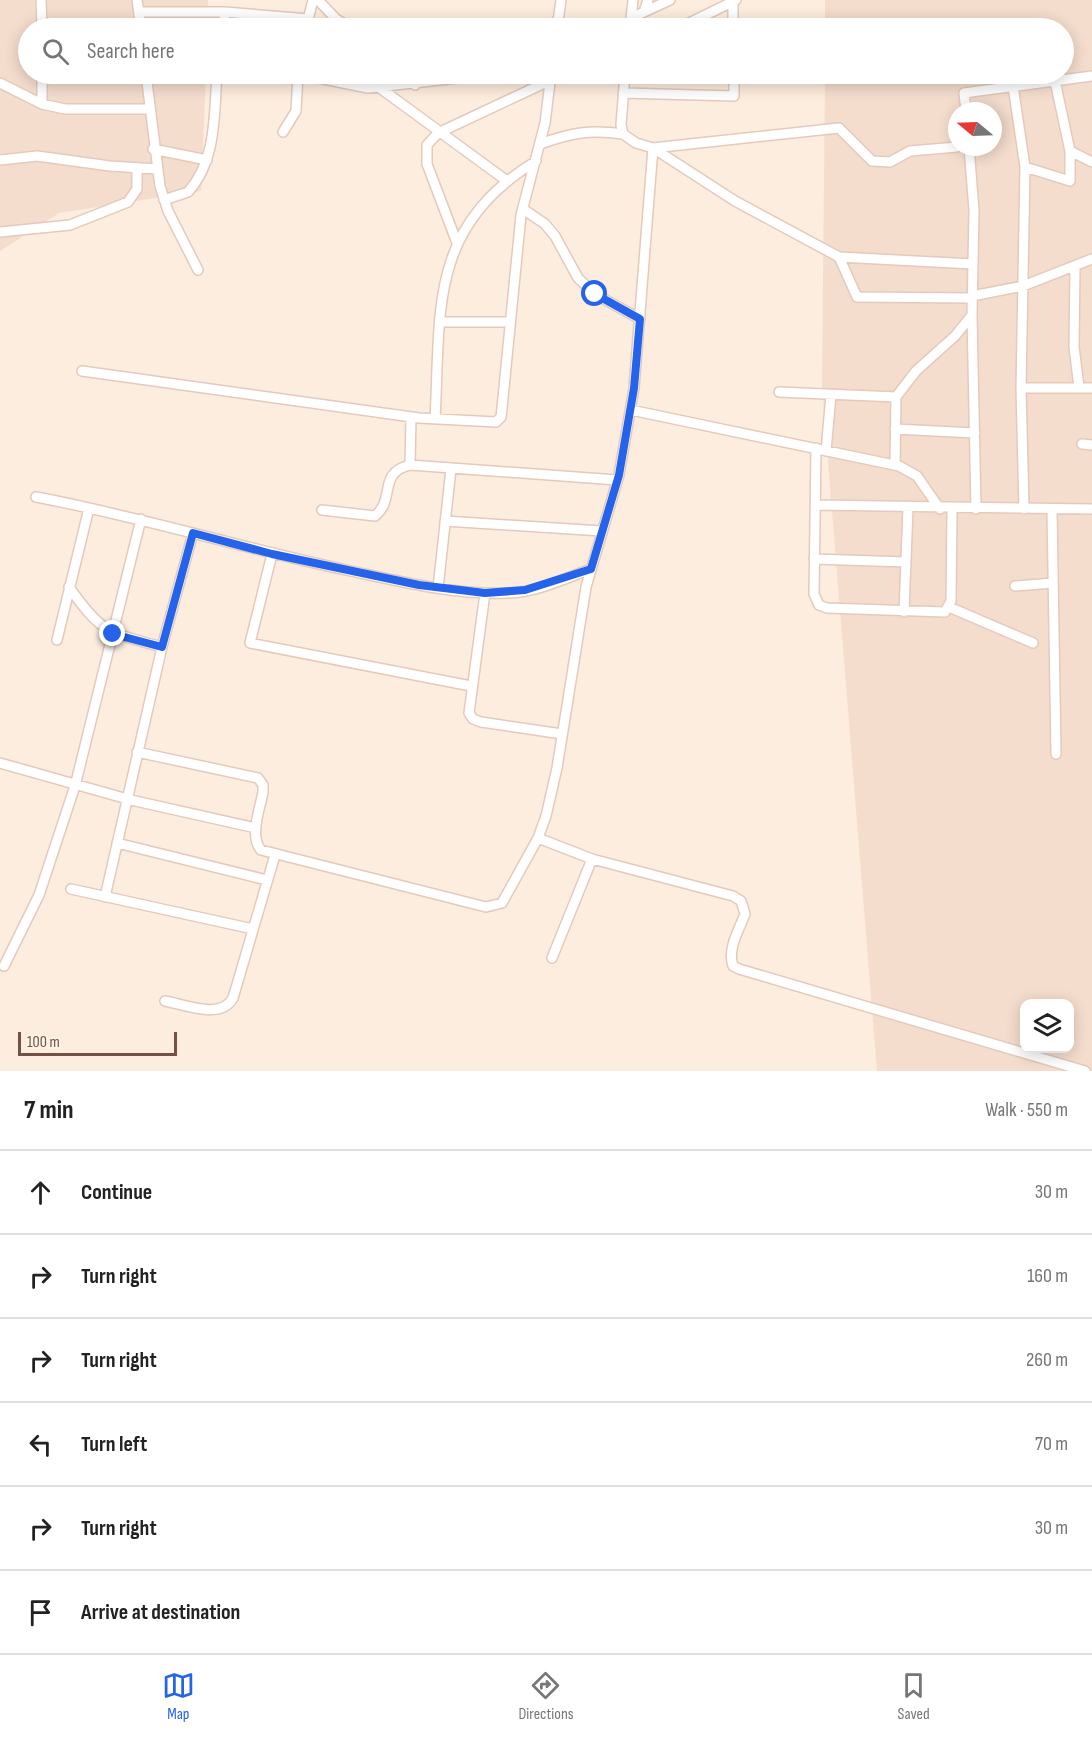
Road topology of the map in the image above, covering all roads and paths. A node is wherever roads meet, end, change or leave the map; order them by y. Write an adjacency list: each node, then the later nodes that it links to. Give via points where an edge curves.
1 (41, 0): 13 (street)
2 (137, 0): 10 (street)
3 (313, 0): 17 (street)
4 (318, 0): 18 (street)
5 (561, 0): 19 (street)
6 (633, 0): 20 (street)
7 (648, 0): 12 (street)
8 (670, 0): 12 (street)
9 (735, 1): 21 (street); 22 (street)
10 (139, 12): 11 (street); 14 (street)
11 (225, 12): 15 (street); 16 (street)
12 (644, 12): 20 (street)
13 (42, 18)
14 (140, 18)
15 (225, 18)
16 (266, 18)
17 (308, 18)
18 (335, 18)
19 (558, 18)
20 (631, 18)
21 (700, 18)
22 (734, 18)
23 (1092, 76): 24 (street)
24 (1074, 78)
25 (0, 83): 43 (street)
26 (42, 84): 43 (street)
27 (147, 84): 44 (street)
28 (216, 84): 55 (street)
29 (297, 84): 45 (street, via 296,111)
30 (345, 84): 40 (street)
31 (422, 84): 38 (street)
32 (537, 84): 46 (street)
33 (550, 84): 48 (street)
34 (623, 84): 41 (street)
35 (734, 84): 41 (street, via 734,96)
36 (1030, 84): 39 (street)
37 (1056, 84): 52 (street)
38 (415, 85): 40 (street)
39 (1013, 86): 42 (street, via 964,93); 58 (street)
40 (380, 88): 46 (street)
41 (622, 93): 47 (street)
42 (965, 102)
43 (42, 104): 44 (street, via 75,109)
44 (149, 109): 51 (street)
45 (283, 132)
46 (438, 133): 61 (street); 65 (street, via 425,151)
47 (623, 134): 48 (street, via 582,131); 49 (street)
48 (540, 144): 56 (street)
49 (653, 148): 50 (street, via 839,128 873,161 891,162 910,151); 66 (street, via 735,201); 74 (street)
50 (948, 148)
51 (153, 149): 55 (street); 60 (street)
52 (1070, 151): 57 (street); 58 (street, via 1070,181)
53 (970, 156): 68 (street)
54 (0, 160): 59 (street, via 37,156)
55 (207, 160): 62 (street, via 188,192)
56 (536, 161): 61 (street); 63 (street)
57 (1092, 162)
58 (1025, 167): 71 (street)
59 (137, 168): 60 (street); 64 (street, via 137,189 128,202 70,225)
60 (157, 169): 62 (street)
61 (507, 181): 65 (street, via 482,203)
62 (164, 200): 70 (street)
63 (523, 209): 74 (street, via 545,224 578,278 595,294); 76 (street)
64 (0, 232)
65 (457, 243): 75 (street, via 445,275)
66 (838, 257): 68 (street); 72 (street, via 856,297)
67 (1092, 259): 69 (street)
68 (973, 264): 72 (street)
69 (1075, 268): 71 (street); 78 (street, via 1074,347)
70 (198, 270)
71 (1023, 286): 72 (street); 79 (street)
72 (972, 297): 73 (street)
73 (972, 315): 83 (street, via 916,371); 88 (street)
74 (640, 319): 84 (street)
75 (440, 322): 76 (street); 86 (street)
76 (510, 322): 86 (street, via 501,417 489,423)
77 (82, 371): 85 (street)
78 (1079, 387): 79 (street); 80 (street)
79 (1021, 388): 102 (street)
80 (1092, 388)
81 (779, 392): 82 (street)
82 (831, 395): 83 (street); 89 (street)
83 (896, 397): 87 (street)
84 (631, 410): 89 (street); 93 (street)
85 (411, 417): 86 (street); 90 (street)
86 (435, 419)
87 (895, 429): 88 (street); 91 (street)
88 (975, 433): 101 (street)
89 (821, 449): 91 (street); 95 (street)
90 (410, 465): 92 (street); 103 (street, via 393,473 383,506 375,516)
91 (895, 465): 98 (street, via 911,470)
92 (451, 469): 93 (street); 106 (street)
93 (618, 480): 107 (street)
94 (36, 497): 96 (street)
95 (815, 506): 97 (street); 110 (street)
96 (89, 508): 105 (street); 115 (street)
97 (908, 508): 98 (street); 111 (street)
98 (940, 508): 100 (street)
99 (1092, 508): 104 (street)
100 (952, 509): 101 (street); 118 (street)
101 (976, 509): 102 (street)
102 (1024, 509): 104 (street)
103 (322, 510)
104 (1052, 510): 113 (street)
105 (141, 519): 108 (street); 120 (street)
106 (445, 521): 107 (street); 116 (street)
107 (602, 531): 112 (street)
108 (193, 533): 109 (street); 123 (street)
109 (272, 554): 116 (street); 124 (street, via 250,643)
110 (814, 559): 111 (street); 119 (street, via 814,594 819,606)
111 (906, 562): 119 (street)
112 (591, 569): 117 (street, via 537,588); 125 (street)
113 (1053, 583): 114 (street); 127 (street)
114 (1015, 586)
115 (69, 587): 120 (street, via 93,621); 121 (street)
116 (438, 588): 117 (street)
117 (485, 593): 124 (street)
118 (949, 607): 119 (street, via 945,612); 122 (street)
119 (904, 612)
120 (113, 634): 123 (street); 129 (street)
121 (57, 640)
122 (1033, 643)
123 (162, 647): 126 (street)
124 (471, 686): 125 (street, via 468,706 473,719)
125 (562, 734): 132 (street)
126 (137, 752): 130 (street); 131 (street, via 258,778 262,792)
127 (1056, 754)
128 (0, 763): 129 (street)
129 (75, 786): 130 (street); 141 (street, via 39,895)
130 (127, 799): 131 (street); 133 (street)
131 (256, 828): 134 (street, via 256,845)
132 (538, 838): 134 (street, via 502,903 486,907); 135 (street)
133 (117, 843): 136 (street); 138 (street)
134 (275, 855): 136 (street)
135 (592, 859): 140 (street); 143 (street, via 741,901 745,914 731,960 739,969)
136 (267, 880): 139 (street)
137 (70, 890): 138 (street)
138 (105, 897): 139 (street)
139 (254, 929): 142 (street, via 229,1007 210,1010)
140 (552, 958)
141 (4, 966)
142 (165, 1001)
143 (1085, 1071)

